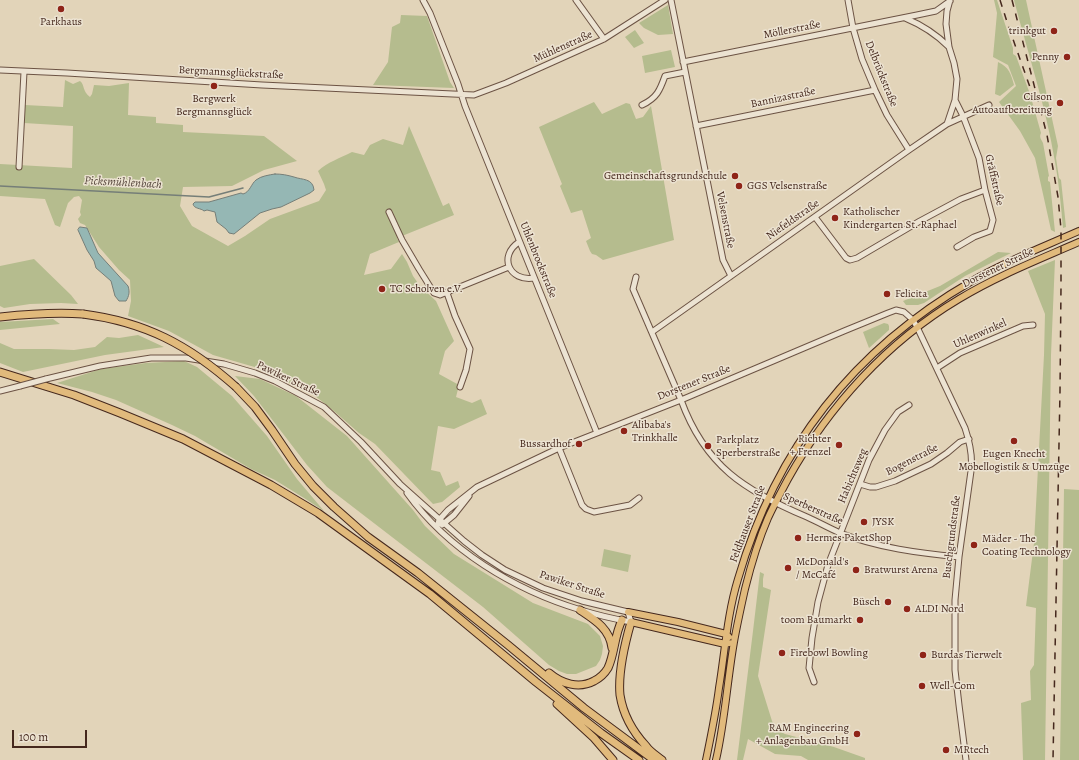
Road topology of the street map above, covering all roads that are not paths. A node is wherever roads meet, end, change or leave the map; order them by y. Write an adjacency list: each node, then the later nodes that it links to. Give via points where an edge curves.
1 (423, 0): 16 (street, Uhlenbrockstraße)
2 (576, 0): 9 (street)
3 (665, 0): 9 (street, Mühlenstraße)
4 (671, 0): 11 (street, Velsenstraße)
5 (848, 0): 8 (street, Delbrückstraße)
6 (950, 0): 7 (street, Möllerstraße, via 936,11); 10 (street, via 946,24)
7 (905, 18): 8 (street, Möllerstraße); 10 (street, via 929,30)
8 (854, 28): 11 (street, Möllerstraße); 15 (street, Delbrückstraße, via 862,59)
9 (604, 39): 16 (street, Mühlenstraße, via 506,83 474,95)
10 (949, 47): 17 (street, via 957,79)
11 (683, 62): 14 (street, Velsenstraße)
12 (0, 70): 13 (street, Bergmannsglückstraße)
13 (24, 72): 16 (street, Bergmannsglückstraße); 24 (street)
14 (685, 72): 18 (street, via 665,76 658,94); 22 (street, Velsenstraße)
15 (875, 90): 22 (street, Bannizastraße); 23 (street, Delbrückstraße)
16 (461, 95): 29 (street, Uhlenbrockstraße)
17 (954, 100): 20 (street, Gräffstraße); 21 (street)
18 (642, 105)
19 (989, 105): 20 (street, Niefeldstraße)
20 (963, 116): 21 (street, Niefeldstraße); 25 (street, Gräffstraße, via 979,158)
21 (947, 124): 23 (street, Niefeldstraße)
22 (696, 126): 33 (street, Velsenstraße, via 723,260)
23 (909, 150): 27 (street, Niefeldstraße)
24 (19, 167)
25 (985, 190): 27 (street, via 961,199 850,260); 31 (street, Gräffstraße, via 994,220 990,231)
26 (389, 212): 36 (street, via 418,269 434,293)
27 (815, 217): 33 (street, Niefeldstraße)
28 (1079, 231): 38 (main road, Dorstener Straße, via 1007,262)
29 (519, 242): 32 (street, via 508,255); 34 (street, Uhlenbrockstraße)
30 (1079, 242): 40 (main road, Dorstener Straße, via 1000,276 958,299)
31 (957, 247)
32 (509, 267): 34 (street, via 520,277); 36 (street)
33 (731, 276): 41 (street, Niefeldstraße)
34 (534, 278): 50 (street, Uhlenbrockstraße)
35 (636, 278): 41 (street, via 633,289)
36 (447, 293): 45 (street, via 470,349)
37 (0, 317): 70 (highway, bridge, via 47,313 83,314 140,327 187,349 236,387 254,407 304,475 334,507 368,537)
38 (913, 320): 40 (street, Dorstener Straße); 48 (street, Dorstener Straße, via 904,312 896,310); 57 (main road, Feldhauser Straße, via 879,347 833,396 804,434)
39 (1033, 324): 42 (street, Uhlenwinkel, via 960,353)
40 (917, 327): 42 (street, Buschgrundstraße); 58 (main road, Feldhauser Straße, via 841,401 812,439)
41 (652, 332): 48 (street)
42 (937, 368): 51 (street, Buschgrundstraße)
43 (0, 372): 73 (highway, via 74,395 183,439 271,484 318,513 430,594)
44 (20, 386): 46 (street, Pawiker Straße); 47 (street, Pawiker Straße); 53 (street, Pawiker Straße, bridge, via 100,366 151,358 186,358 224,364 275,381 324,407)
45 (460, 387)
46 (0, 388)
47 (0, 391)
48 (681, 400): 50 (street, Dorstener Straße); 57 (street, Sperberstraße, via 694,430 716,461 735,478)
49 (909, 405): 55 (street, Habichtsweg, via 898,412 885,430)
50 (597, 433): 52 (street, Dorstener Straße)
51 (969, 439): 55 (street, Bogenstraße, via 960,442 931,464 895,481 876,487); 63 (street, Buschgrundstraße, via 972,461)
52 (559, 448): 54 (street, Dorstener Straße); 56 (street, via 582,505 586,509 594,512 630,505)
53 (400, 484): 59 (street, Pawiker Straße); 61 (street, Pawiker Straße)
54 (482, 484): 59 (street, Dorstener Straße); 60 (street, Dorstener Straße)
55 (860, 484): 62 (street, Habichtsweg)
56 (639, 498)
57 (767, 499): 58 (street, Sperberstraße); 68 (main road, Feldhauser Straße, via 738,580)
58 (776, 503): 62 (street, Sperberstraße); 69 (main road, Feldhauser Straße, via 768,517 751,568)
59 (439, 520): 60 (street, Pawiker Straße); 61 (street, Dorstener Straße)
60 (444, 524): 61 (street, Dorstener Straße); 65 (street, Pawiker Straße, via 482,555 536,585 582,601)
61 (437, 527): 64 (street, Pawiker Straße, via 469,555 513,583)
62 (840, 533): 63 (street, Sperberstraße, via 908,551); 74 (street, Habichtsweg, via 828,565 815,621 809,668)
63 (959, 557): 81 (street, Buschgrundstraße, via 955,600 955,670)
64 (580, 610): 66 (street, Pawiker Straße); 72 (highway, via 606,630)
65 (628, 612): 66 (street); 67 (street); 68 (main road, Pawiker Straße)
66 (622, 620): 67 (street, Pawiker Straße); 72 (highway, via 617,629)
67 (631, 622): 71 (main road, Pawiker Straße); 78 (highway, via 620,677 620,694 632,727 646,747)
68 (726, 634): 69 (main road, Pawiker Straße); 71 (main road, Feldhauser Straße)
69 (734, 641): 71 (main road); 80 (main road, Feldhauser Straße)
70 (508, 644): 72 (highway, via 567,684 580,685 600,678 607,669); 77 (highway, via 584,708)
71 (725, 644): 79 (main road, Feldhauser Straße)
72 (613, 653)
73 (536, 682): 75 (highway, via 540,689 594,738); 76 (highway)
74 (814, 682)
75 (613, 760)
76 (639, 760)
77 (654, 760)
78 (662, 760)
79 (706, 760)
80 (716, 760)
81 (966, 760)

